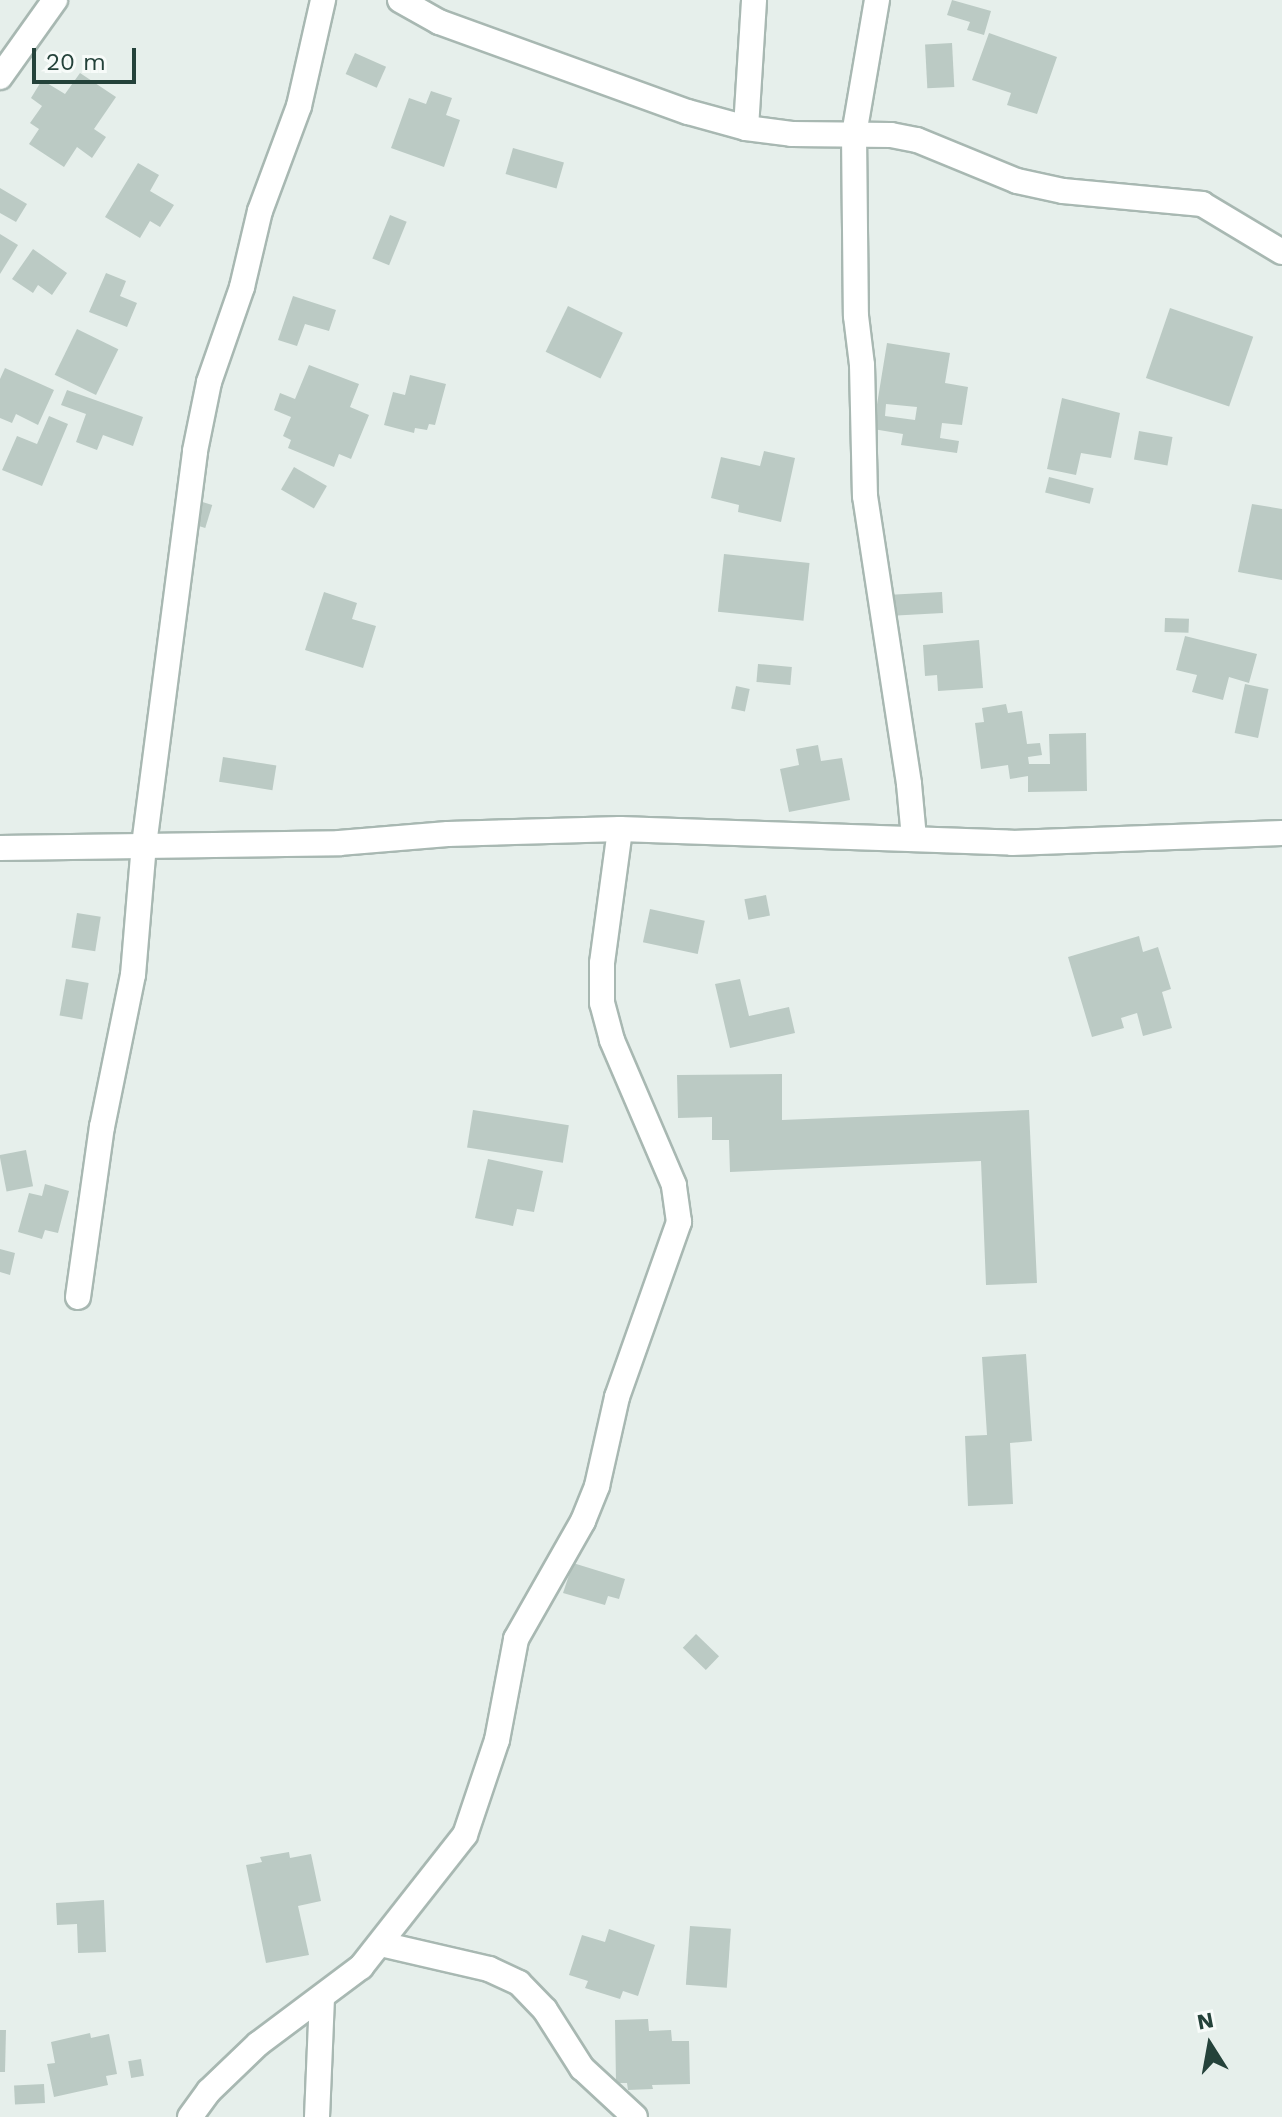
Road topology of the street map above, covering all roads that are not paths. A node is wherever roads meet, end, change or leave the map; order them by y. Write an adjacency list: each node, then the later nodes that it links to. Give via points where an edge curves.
1 (55, 0): 7 (street)
2 (323, 0): 14 (street, via 299,106 260,211 204,407 182,533)
3 (400, 0): 6 (street)
4 (754, 0): 8 (street)
5 (877, 0): 9 (street)
6 (444, 11): 8 (street, via 688,112)
7 (0, 77)
8 (746, 128): 9 (street)
9 (854, 134): 10 (street, via 917,140 1017,181 1063,191 1202,204); 13 (street, via 865,496)
10 (1282, 252)
11 (620, 829): 13 (street); 14 (street, via 339,843); 17 (street, via 602,1003 612,1040 674,1185 679,1222 617,1397 597,1486 583,1521 516,1639 497,1740 465,1835)
12 (1282, 833): 13 (street, via 1012,843)
13 (914, 838)
14 (144, 845): 15 (street); 16 (street, via 133,975 102,1127)
15 (0, 848)
16 (78, 1297)
17 (381, 1944): 18 (street); 21 (street, via 489,1969 519,1983 545,2010 582,2068)
18 (322, 1998): 19 (street, via 248,2052); 20 (street)
19 (190, 2117)
20 (317, 2117)
21 (635, 2117)

